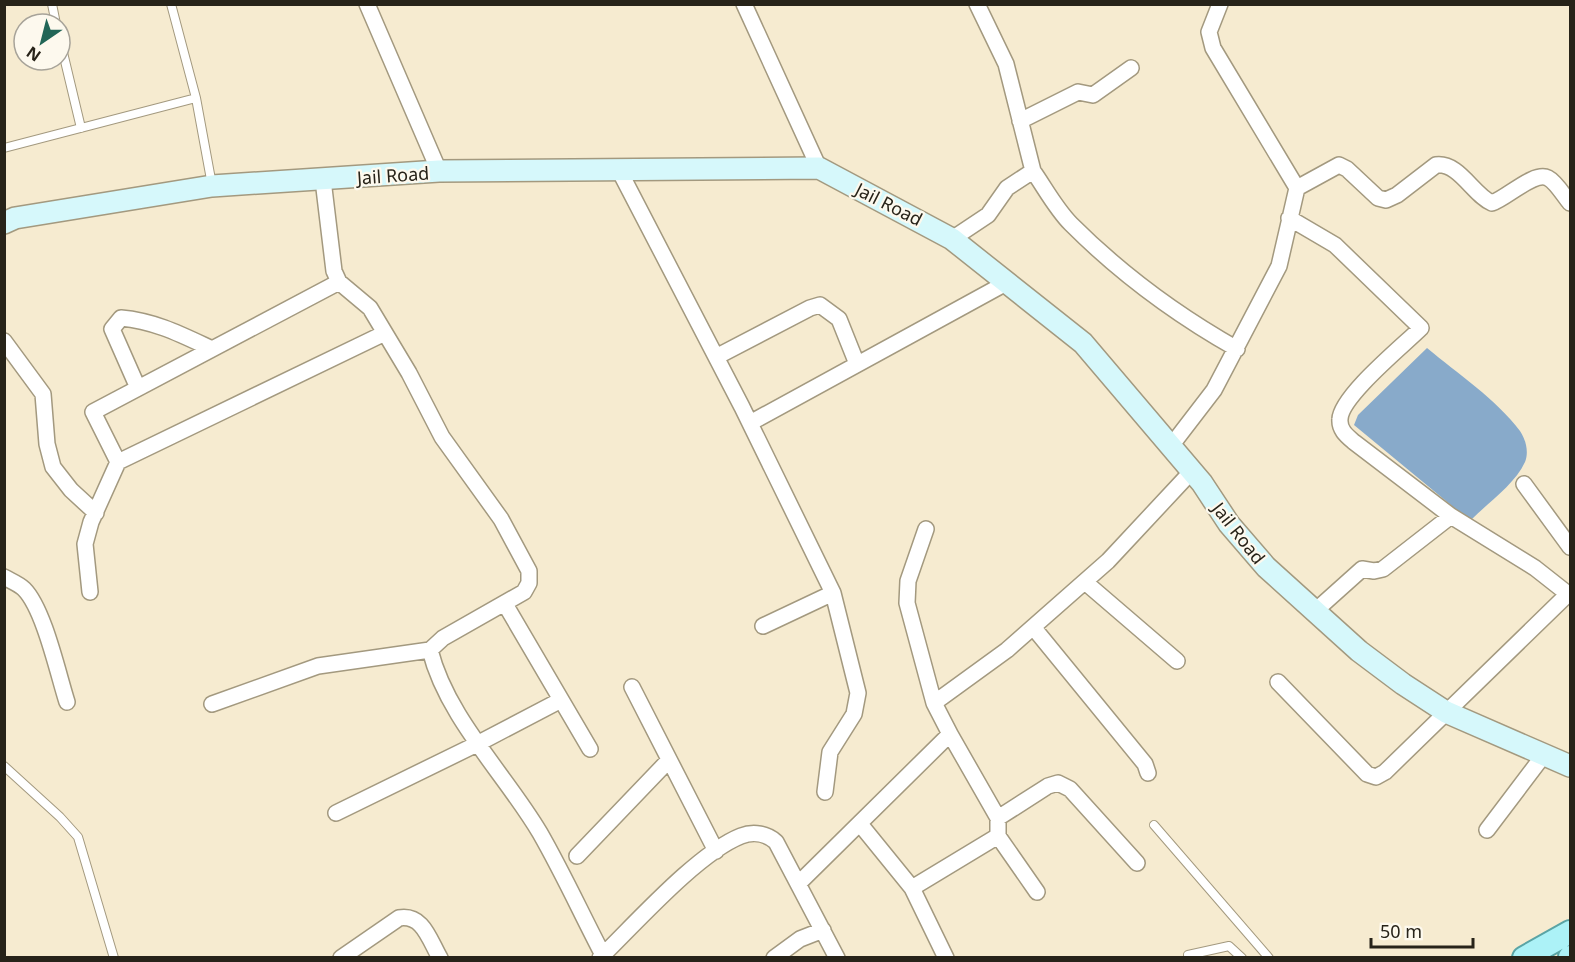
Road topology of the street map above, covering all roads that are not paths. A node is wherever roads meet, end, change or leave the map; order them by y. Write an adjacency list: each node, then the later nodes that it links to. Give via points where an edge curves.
1 (171, 4): 8 (lane)
2 (367, 4): 14 (street)
3 (744, 4): 12 (street)
4 (977, 4): 9 (street, via 1006,64)
5 (1220, 4): 18 (street, via 1209,32 1213,48)
6 (1131, 68): 9 (street, via 1093,95 1078,92)
7 (68, 72): 10 (lane)
8 (196, 98): 10 (lane); 17 (lane)
9 (1020, 121): 15 (street)
10 (81, 128): 11 (lane)
11 (4, 148)
12 (819, 168): 13 (street, Jail Road); 22 (street, Jail Road)
13 (619, 170): 14 (street, Jail Road); 29 (street)
14 (439, 171): 16 (street, Jail Road)
15 (1033, 171): 22 (street, via 1007,188 988,215); 28 (street, via 1070,223 1119,271 1188,322)
16 (323, 180): 17 (street, Jail Road); 23 (street, via 334,271)
17 (212, 186): 21 (street, Jail Road)
18 (1297, 188): 19 (street, via 1339,165 1377,198 1386,200 1443,164 1492,203 1542,176 1550,178); 20 (street)
19 (1570, 203)
20 (1289, 218): 28 (street, via 1279,266 1246,325); 38 (street, via 1335,245 1421,328 1374,371 1342,411 1340,420 1343,432 1354,442)
21 (4, 222)
22 (952, 239): 24 (street, Jail Road)
23 (339, 282): 25 (street, via 370,308); 27 (street)
24 (1006, 284): 30 (street); 33 (street, Jail Road, via 1083,343)
25 (385, 333): 34 (street); 46 (street, via 442,437 501,519 526,564 529,583)
26 (4, 341): 37 (street, via 44,394 46,444 53,467)
27 (212, 349): 31 (street); 31 (street, via 165,327 121,318 112,329)
28 (1237, 350): 33 (street, via 1214,390)
29 (716, 357): 30 (street, via 820,305 839,319); 32 (street)
30 (857, 364): 32 (street)
31 (138, 388): 34 (street, via 93,412)
32 (750, 423): 45 (street)
33 (1171, 446): 35 (street, Jail Road)
34 (118, 462): 37 (street)
35 (1192, 471): 42 (street); 47 (street, Jail Road, via 1229,524 1266,567)
36 (1524, 484): 40 (street)
37 (96, 513): 43 (street, via 85,544)
38 (1451, 516): 44 (street); 47 (street, via 1383,569 1362,568)
39 (926, 529): 56 (street, via 908,581 907,603)
40 (1570, 547)
41 (4, 577): 55 (street, via 30,596)
42 (1084, 582): 49 (street); 51 (street)
43 (90, 592)
44 (1569, 592): 58 (street)
45 (833, 593): 48 (street); 67 (street, via 858,693 854,714 830,752)
46 (505, 604): 50 (street, via 443,638); 54 (street)
47 (1314, 612): 58 (street, Jail Road, via 1402,684)
48 (763, 626)
49 (1033, 627): 56 (street); 66 (street, via 1145,764)
50 (430, 650): 57 (street, via 318,666); 60 (street)
51 (1177, 661)
52 (1278, 682): 58 (street, via 1367,774 1376,777)
53 (632, 687): 63 (street)
54 (561, 700): 60 (street); 61 (street)
55 (67, 702)
56 (934, 703): 59 (street)
57 (212, 704)
58 (1446, 712): 62 (street, Jail Road)
59 (950, 734): 69 (street); 70 (street)
60 (477, 744): 68 (street); 83 (street, via 539,832)
61 (590, 749)
62 (1543, 756): 65 (street, Jail Road); 72 (street)
63 (669, 760): 74 (street); 75 (street)
64 (4, 766): 84 (lane, via 78,837)
65 (1570, 766)
66 (1148, 773)
67 (825, 792)
68 (336, 813)
69 (998, 818): 73 (street); 76 (street, via 1058,783 1070,789)
70 (860, 824): 77 (street); 78 (street)
71 (1154, 825): 91 (lane)
72 (1487, 830)
73 (998, 836): 78 (street); 79 (street)
74 (716, 851): 77 (street, via 742,835 769,836); 83 (street)
75 (577, 856)
76 (1137, 863)
77 (799, 883): 80 (street)
78 (912, 888): 89 (street)
79 (1037, 892)
80 (823, 930): 87 (street, via 800,939); 88 (street)
81 (1570, 932): 92 (main road)
82 (1188, 955): 90 (lane, via 1229,946)
83 (602, 956)
84 (114, 957)
85 (341, 957): 86 (street, via 399,918 410,916 418,921)
86 (440, 957)
87 (774, 957)
88 (837, 957)
89 (946, 957)
90 (1242, 957)
91 (1269, 957)
92 (1524, 957)

